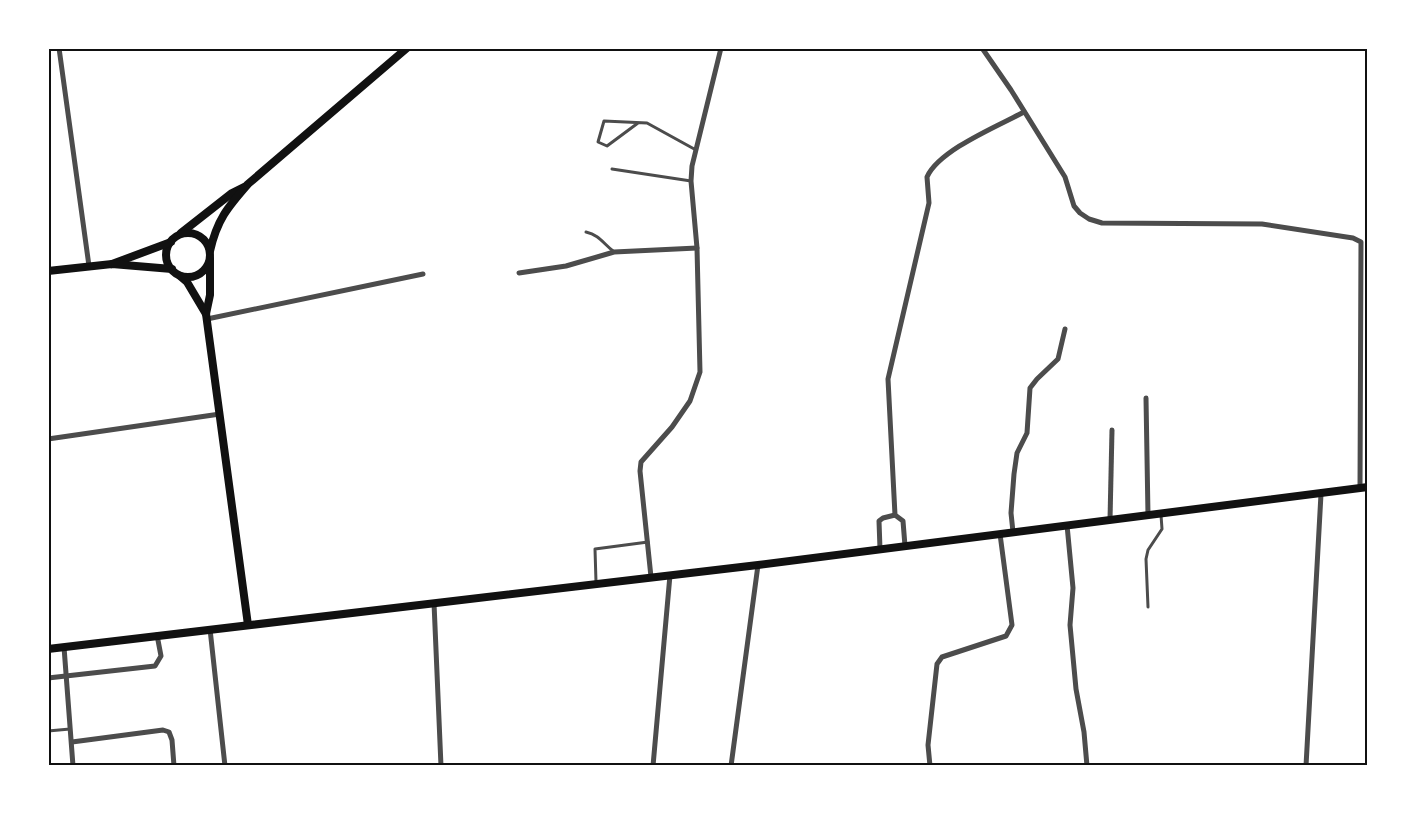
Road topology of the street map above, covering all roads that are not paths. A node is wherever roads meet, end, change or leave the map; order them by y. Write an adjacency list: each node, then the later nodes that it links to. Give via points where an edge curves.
1 (59, 48): 17 (street)
2 (407, 48): 10 (main road)
3 (721, 48): 7 (street)
4 (982, 48): 5 (street)
5 (1024, 112): 28 (street, via 1065,177 1074,206 1089,219 1102,223 1262,224 1353,238 1361,243); 31 (street, via 953,150 939,160 927,177 930,203 888,379)
6 (638, 123): 6 (lane, via 604,121 598,142 607,146); 7 (lane, via 647,123)
7 (696, 150): 9 (street)
8 (612, 169): 9 (lane)
9 (691, 181): 13 (street)
10 (248, 184): 12 (main road); 15 (main road, via 215,229)
11 (586, 232): 14 (lane, via 600,238)
12 (173, 239): 15 (main road, via 190,233 198,235 204,239); 16 (main road); 19 (main road, via 166,256)
13 (697, 248): 14 (street); 37 (street, via 700,372 690,401 641,462)
14 (614, 252): 20 (street, via 566,266)
15 (210, 255): 19 (main road, via 208,265 198,274); 22 (main road)
16 (112, 264): 17 (main road); 19 (main road)
17 (89, 266): 18 (main road)
18 (48, 271)
19 (174, 271): 22 (main road, via 187,282)
20 (519, 273)
21 (423, 274): 22 (street)
22 (207, 316): 25 (main road)
23 (1065, 329): 35 (street, via 1058,359 1030,388 1027,433 1017,453 1014,474)
24 (1146, 398): 32 (street)
25 (220, 414): 27 (street); 46 (main road)
26 (1112, 430): 33 (street)
27 (48, 439)
28 (1364, 488): 29 (main road)
29 (1321, 494): 30 (main road); 64 (street)
30 (1161, 514): 32 (main road); 45 (lane, via 1162,529 1146,559)
31 (895, 515): 38 (street, via 903,521); 39 (street, via 879,521)
32 (1148, 515): 33 (main road)
33 (1110, 520): 34 (main road)
34 (1067, 525): 35 (main road); 63 (street, via 1073,588 1070,625)
35 (1012, 532): 36 (main road)
36 (1000, 534): 38 (main road); 62 (street, via 1012,625 1006,636 942,657 936,664 928,746)
37 (648, 542): 42 (street); 43 (lane, via 595,549)
38 (905, 546): 39 (main road)
39 (880, 549): 40 (main road)
40 (758, 565): 41 (main road); 61 (street)
41 (670, 575): 42 (main road); 60 (street)
42 (651, 577): 43 (main road)
43 (596, 584): 44 (main road)
44 (434, 603): 46 (main road); 59 (street)
45 (1148, 607)
46 (248, 625): 47 (main road)
47 (210, 629): 48 (main road); 58 (street)
48 (157, 635): 49 (main road); 51 (street, via 161,656 155,666)
49 (64, 647): 50 (main road); 51 (street)
50 (48, 649)
51 (67, 676): 52 (street); 53 (street)
52 (48, 678)
53 (71, 729): 54 (lane); 55 (street)
54 (48, 731)
55 (72, 742): 56 (street); 57 (street, via 164,730 172,740)
56 (74, 766)
57 (174, 766)
58 (225, 766)
59 (441, 766)
60 (653, 766)
61 (731, 766)
62 (930, 766)
63 (1087, 766)
64 (1306, 766)

